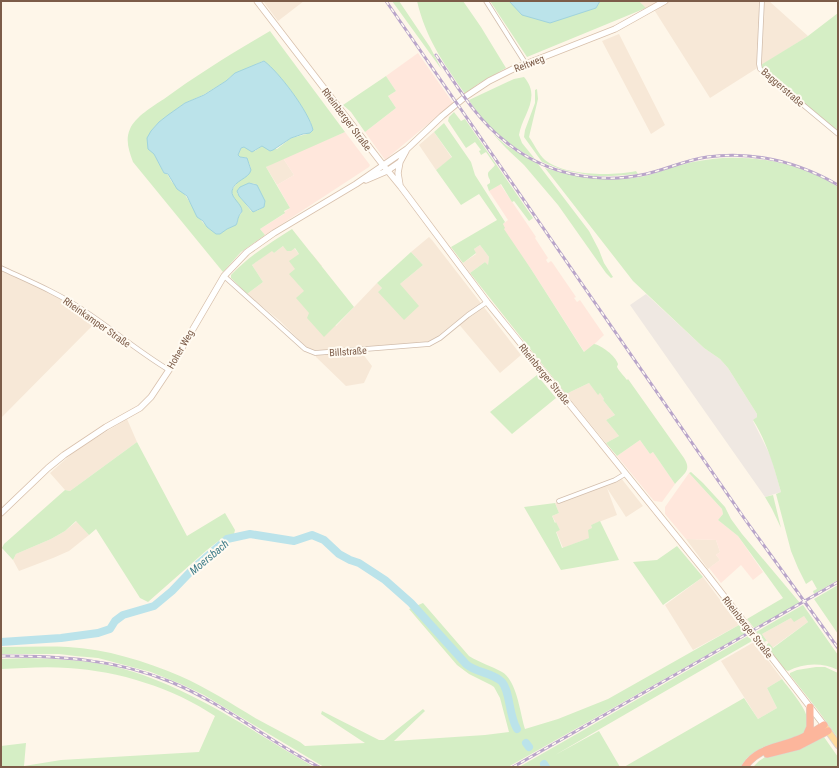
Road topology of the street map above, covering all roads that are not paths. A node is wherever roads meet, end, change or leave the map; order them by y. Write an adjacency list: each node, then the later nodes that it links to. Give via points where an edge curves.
1 (257, 1): 9 (main road, Rheinberger Straße)
2 (486, 1): 5 (street)
3 (665, 1): 5 (main road, Reitweg, via 608,32)
4 (762, 1): 6 (street, Baggerstraße, via 760,69)
5 (526, 64): 7 (main road, Reitweg, via 501,74 476,89)
6 (838, 134)
7 (407, 149): 8 (main road, Reitweg); 9 (main road, Reitweg)
8 (400, 162): 10 (main road, Reitweg); 12 (main road, via 398,173)
9 (383, 165): 10 (main road, Rheinberger Straße); 11 (main road, Hoher Weg)
10 (387, 171): 11 (main road, Hoher Weg); 12 (main road, Rheinberger Straße)
11 (356, 184): 14 (main road, Hoher Weg, via 254,247)
12 (401, 187): 15 (main road, Rheinberger Straße)
13 (1, 268): 16 (street, Rheinkamper Straße, via 65,298)
14 (224, 276): 15 (street, Billstraße, via 305,349 315,354 429,344); 16 (main road, Hoher Weg)
15 (488, 302): 17 (main road, Rheinberger Straße)
16 (169, 370): 19 (main road, Hoher Weg, via 151,397 140,408 64,455)
17 (625, 474): 18 (street); 20 (main road, Rheinberger Straße)
18 (559, 501)
19 (1, 513)
20 (810, 707): 21 (main road, Rheinberger Straße); 22 (highway, via 810,727)
21 (826, 728): 22 (highway); 23 (main road, Rheinberger Straße); 25 (highway, via 799,746 762,756)
22 (806, 736): 24 (highway, via 761,752)
23 (838, 745)
24 (745, 767)
25 (750, 767)

